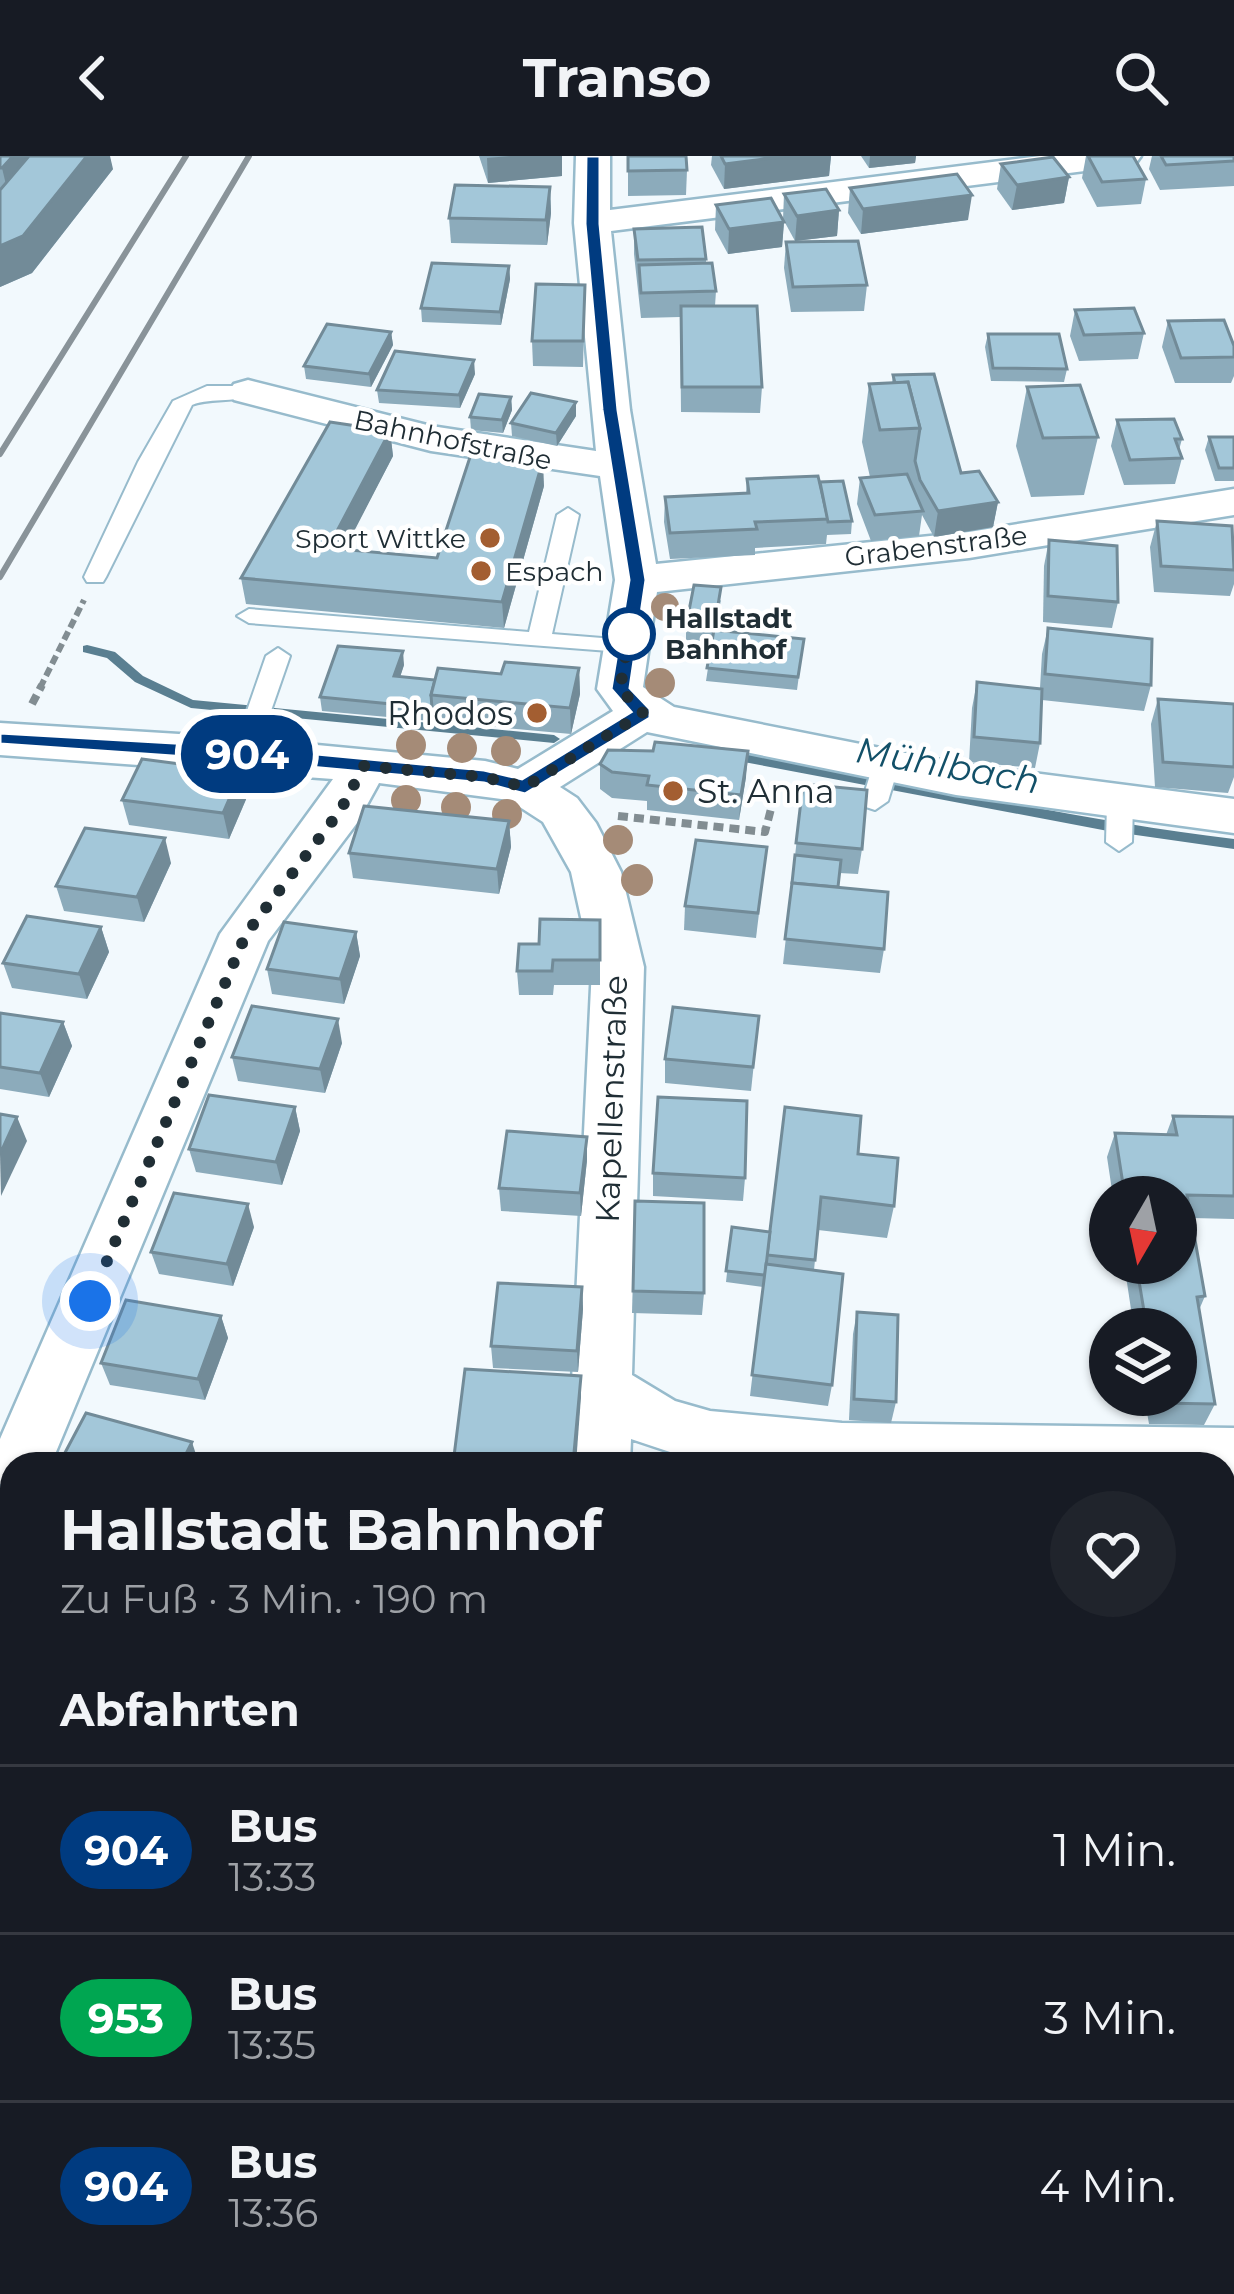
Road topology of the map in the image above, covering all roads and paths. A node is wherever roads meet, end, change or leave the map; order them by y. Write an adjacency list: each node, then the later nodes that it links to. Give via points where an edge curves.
1 (593, 156): 3 (street)
2 (1124, 156): 3 (street)
3 (592, 224): 5 (street)
4 (248, 392): 5 (street, Bahnhofstraße, via 482,448); 8 (lane, via 184,400)
5 (617, 465): 9 (street)
6 (1234, 502): 9 (street, Grabenstraße, via 969,545)
7 (568, 515): 12 (lane)
8 (95, 577)
9 (638, 580): 13 (street)
10 (80, 607): 15 (path)
11 (249, 616): 12 (lane)
12 (539, 640): 13 (lane)
13 (627, 648): 16 (street, via 620,689)
14 (278, 656): 18 (lane)
15 (33, 702)
16 (643, 713): 21 (street); 22 (street, via 880,784 1120,826)
17 (0, 739): 18 (street)
18 (248, 741): 19 (street)
19 (364, 766): 21 (street, via 484,777); 24 (street, via 340,811 246,934)
20 (779, 780): 21 (path, via 765,832)
21 (542, 798): 23 (street, Kapellenstraße, via 579,835 596,872 618,967)
22 (1234, 816)
23 (603, 1388): 25 (street, Kapellenstraße); 26 (street, via 659,1424 710,1438)
24 (25, 1452)
25 (600, 1452)
26 (999, 1452)

